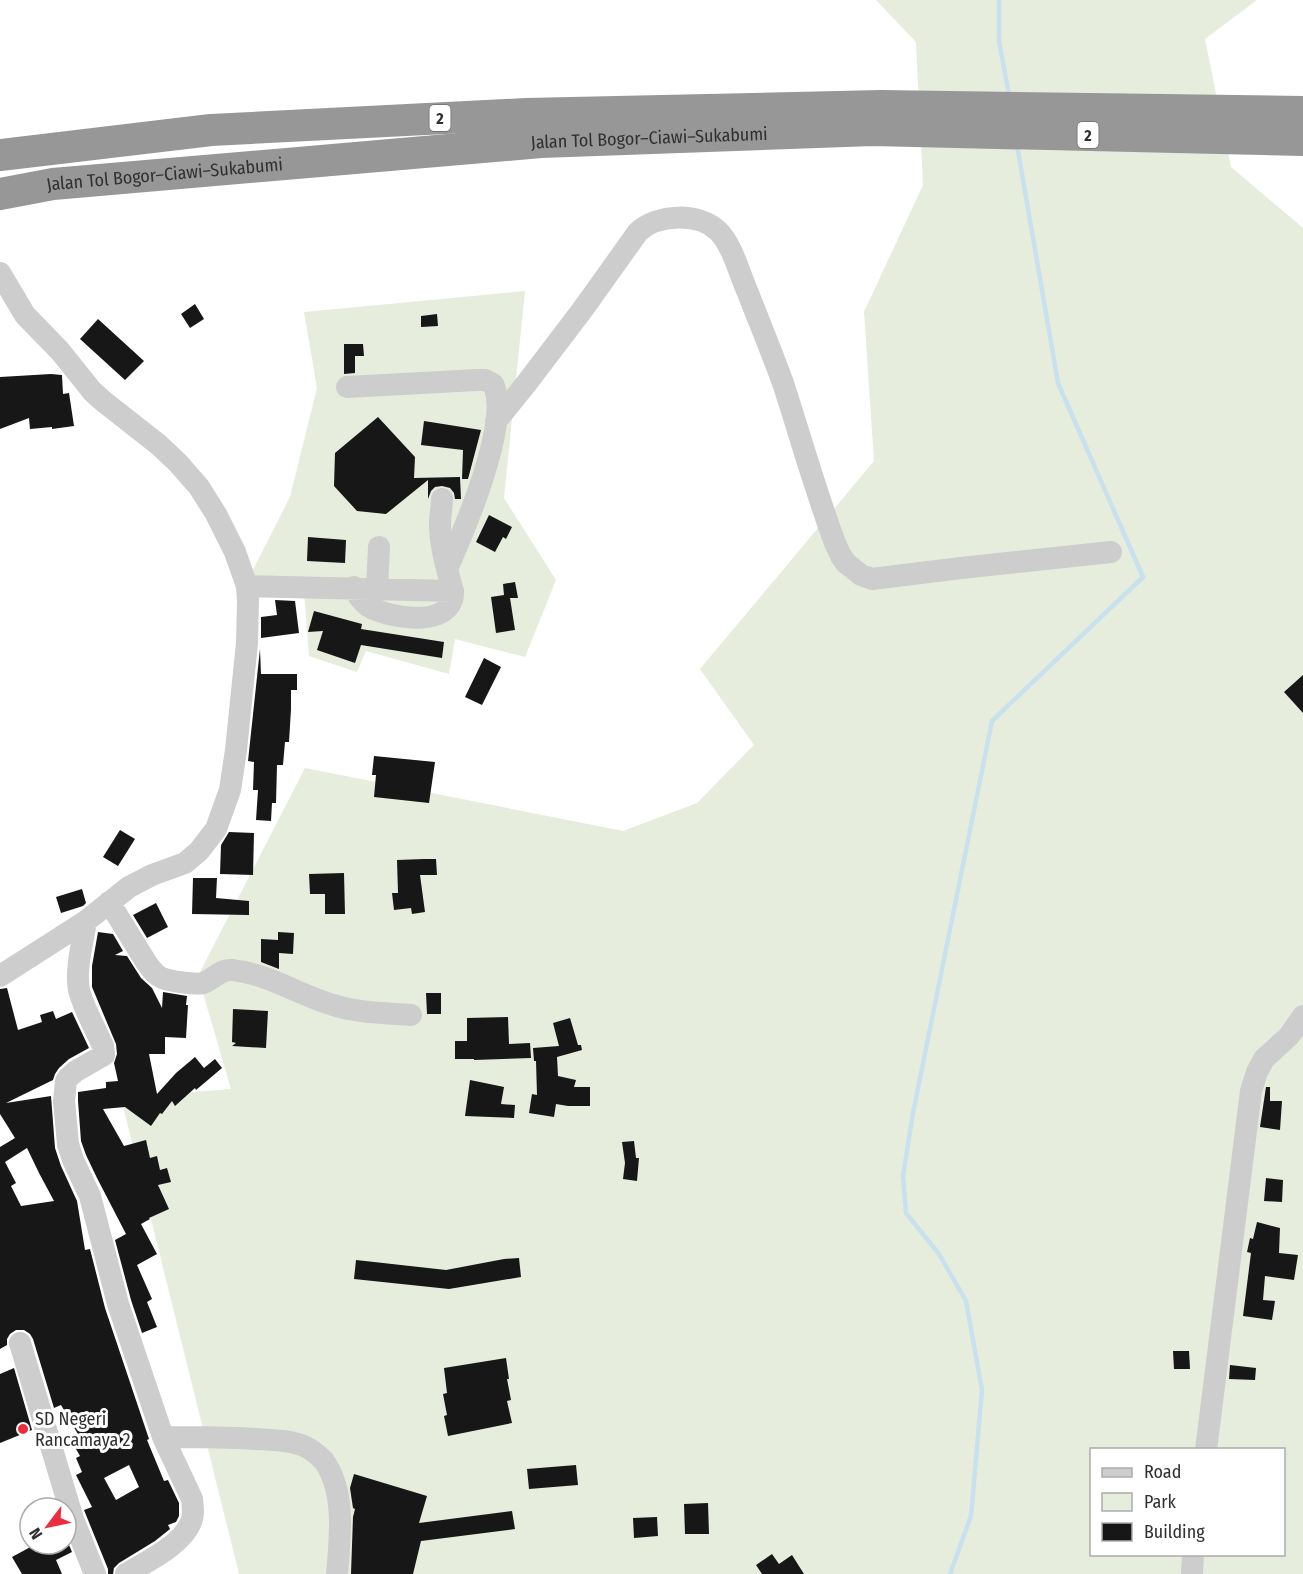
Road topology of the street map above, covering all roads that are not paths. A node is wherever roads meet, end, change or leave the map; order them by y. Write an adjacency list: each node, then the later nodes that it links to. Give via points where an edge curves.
1 (1303, 112): 2 (highway, Jalan Tol Bogor–Ciawi–Sukabumi / 2)
2 (877, 118): 3 (highway, Jalan Tol Bogor–Ciawi–Sukabumi / 2); 4 (highway, Jalan Tol Bogor–Ciawi–Sukabumi / 2, via 526,114 211,130); 5 (highway, Jalan Tol Bogor–Ciawi–Sukabumi / 2, via 53,184)
3 (1303, 140)
4 (0, 155)
5 (0, 194)
6 (2, 278): 13 (street, via 25,315 92,391 159,445 199,487 228,538)
7 (347, 387): 8 (street, via 485,380 495,388)
8 (496, 421): 11 (street, via 584,309 638,232 665,218 697,221 714,227 730,249 773,357 833,537 841,556 855,571 866,578 882,579); 12 (street, via 479,491)
9 (442, 499): 12 (street, via 440,524)
10 (379, 548): 14 (street)
11 (1111, 552)
12 (447, 569): 14 (street, via 453,591)
13 (247, 586): 14 (street); 15 (street, via 247,643 239,728 230,790 216,829 185,863 152,875)
14 (366, 588)
15 (109, 902): 16 (street); 18 (street, via 146,962 164,979 202,983 220,971 234,970 274,981 334,1006)
16 (86, 921): 17 (street); 21 (street, via 79,964 80,994 104,1055 66,1081 64,1101 70,1152 90,1196 118,1304)
17 (0, 976)
18 (411, 1015)
19 (1303, 1016): 22 (street, via 1289,1036 1264,1059 1251,1090)
20 (20, 1343): 24 (street, via 73,1519)
21 (163, 1437): 25 (street, via 192,1499 192,1521 170,1547); 26 (street, via 274,1440 306,1447 318,1455 332,1476 339,1503)
22 (1206, 1448)
23 (1193, 1556): 27 (street)
24 (95, 1574)
25 (126, 1574)
26 (337, 1574)
27 (1192, 1574)

